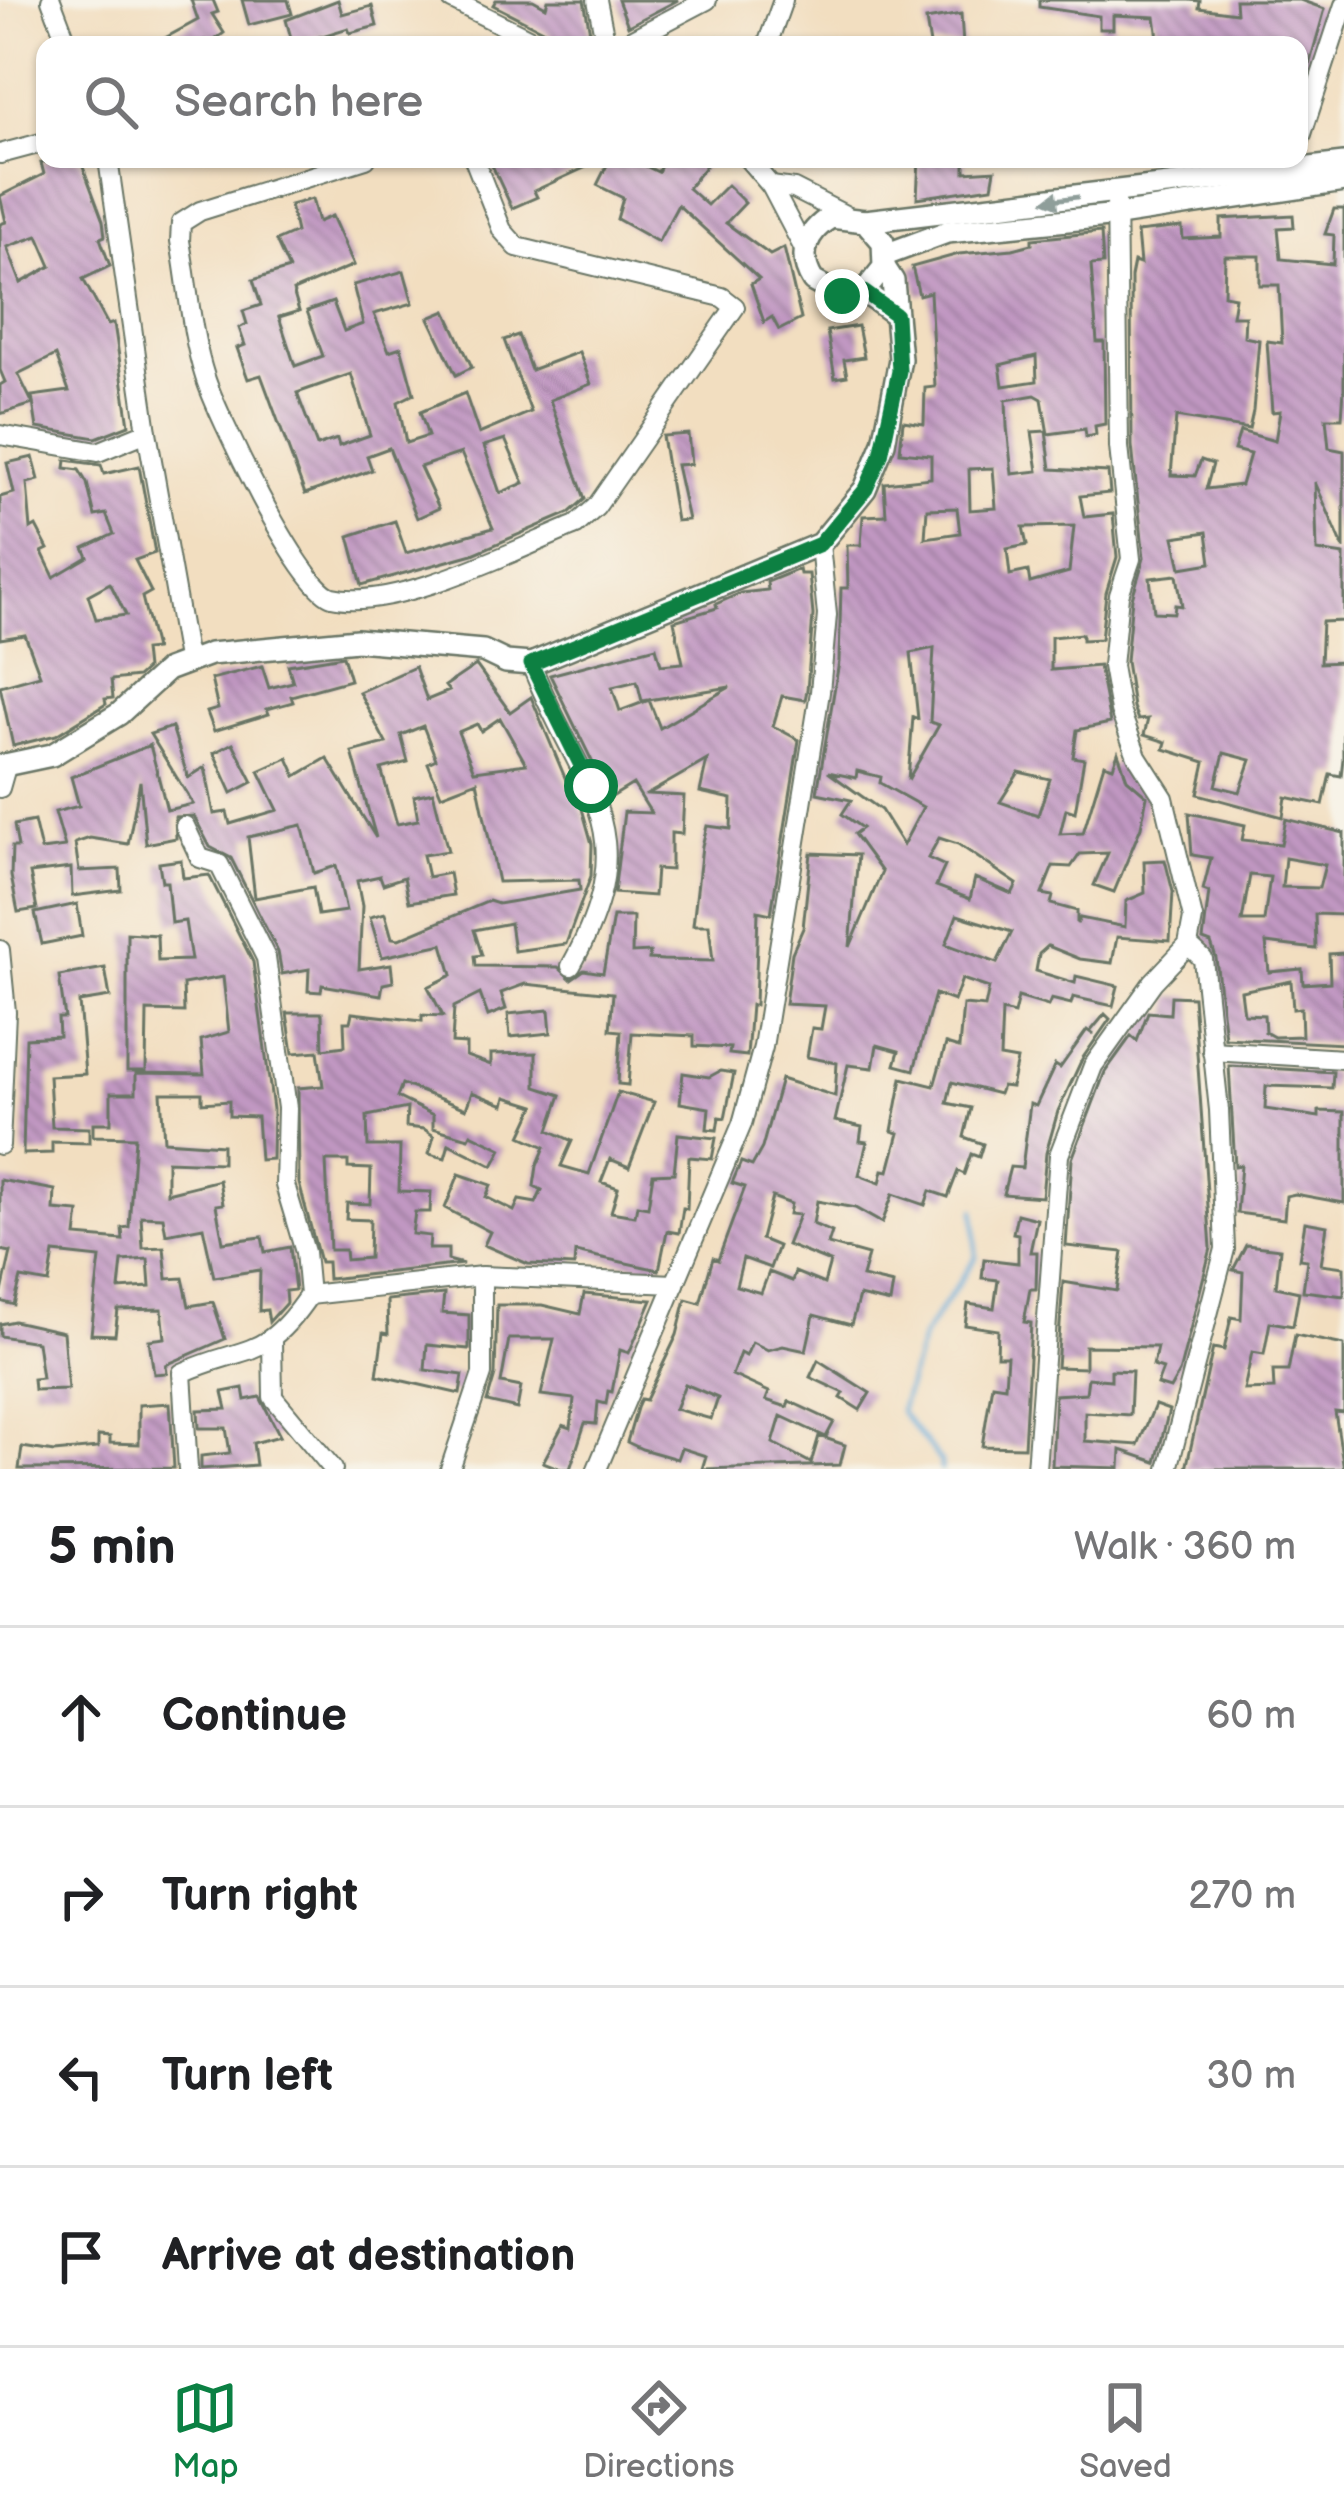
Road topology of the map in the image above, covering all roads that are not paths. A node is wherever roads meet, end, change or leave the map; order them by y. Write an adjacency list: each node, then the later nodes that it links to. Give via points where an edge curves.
1 (51, 0): 7 (street)
2 (452, 0): 8 (street)
3 (597, 0): 9 (street)
4 (706, 0): 10 (street)
5 (784, 0): 11 (street)
6 (1344, 5): 12 (street)
7 (65, 36)
8 (524, 36)
9 (604, 36)
10 (638, 36)
11 (770, 36)
12 (1308, 115)
13 (36, 144): 14 (street)
14 (0, 154)
15 (1344, 164): 16 (main road)
16 (1308, 165)
17 (109, 168): 31 (street)
18 (337, 168): 19 (street, via 200,211 181,223 180,241 205,377 264,507 313,584 334,598 406,592 576,525 735,308 722,297 517,247)
19 (478, 168)
20 (756, 168): 23 (street)
21 (1285, 168): 24 (main road)
22 (1344, 181): 24 (main road)
23 (771, 186): 26 (street); 27 (street)
24 (1232, 188): 25 (main road)
25 (1117, 204): 26 (main road, one-way to 26); 28 (main road, via 947,232); 38 (street, via 1119,447 1131,559 1118,595 1112,666 1137,756 1169,815 1192,903)
26 (855, 218): 27 (main road, via 818,224); 28 (main road, via 883,242)
27 (805, 249): 29 (main road, via 807,272 821,289)
28 (885, 261): 29 (main road); 30 (main road)
29 (864, 292): 30 (main road)
30 (896, 315): 33 (main road, via 899,371 881,455 866,489)
31 (147, 433): 32 (street, via 98,452); 34 (street)
32 (0, 435)
33 (820, 544): 35 (main road); 45 (street, via 823,673 763,1047 742,1124)
34 (187, 659): 35 (main road, via 357,640 483,651); 36 (main road, via 95,730)
35 (531, 664): 40 (street, via 604,818 609,862 600,904)
36 (2, 774)
37 (185, 826): 46 (street, via 200,858 219,864 266,958 287,1108 286,1185)
38 (1188, 945): 41 (street, via 1203,959); 52 (street, via 1093,1066 1059,1155)
39 (0, 950): 43 (street)
40 (571, 967)
41 (1212, 1051): 42 (street); 53 (street, via 1225,1249)
42 (1344, 1059)
43 (0, 1145)
44 (482, 1276): 45 (street); 46 (street); 50 (street, via 482,1374)
45 (675, 1284): 51 (street)
46 (310, 1295): 47 (street)
47 (272, 1341): 48 (street, via 182,1373); 49 (street, via 273,1397)
48 (188, 1469)
49 (333, 1469)
50 (450, 1469)
51 (597, 1469)
52 (1036, 1469)
53 (1168, 1469)

